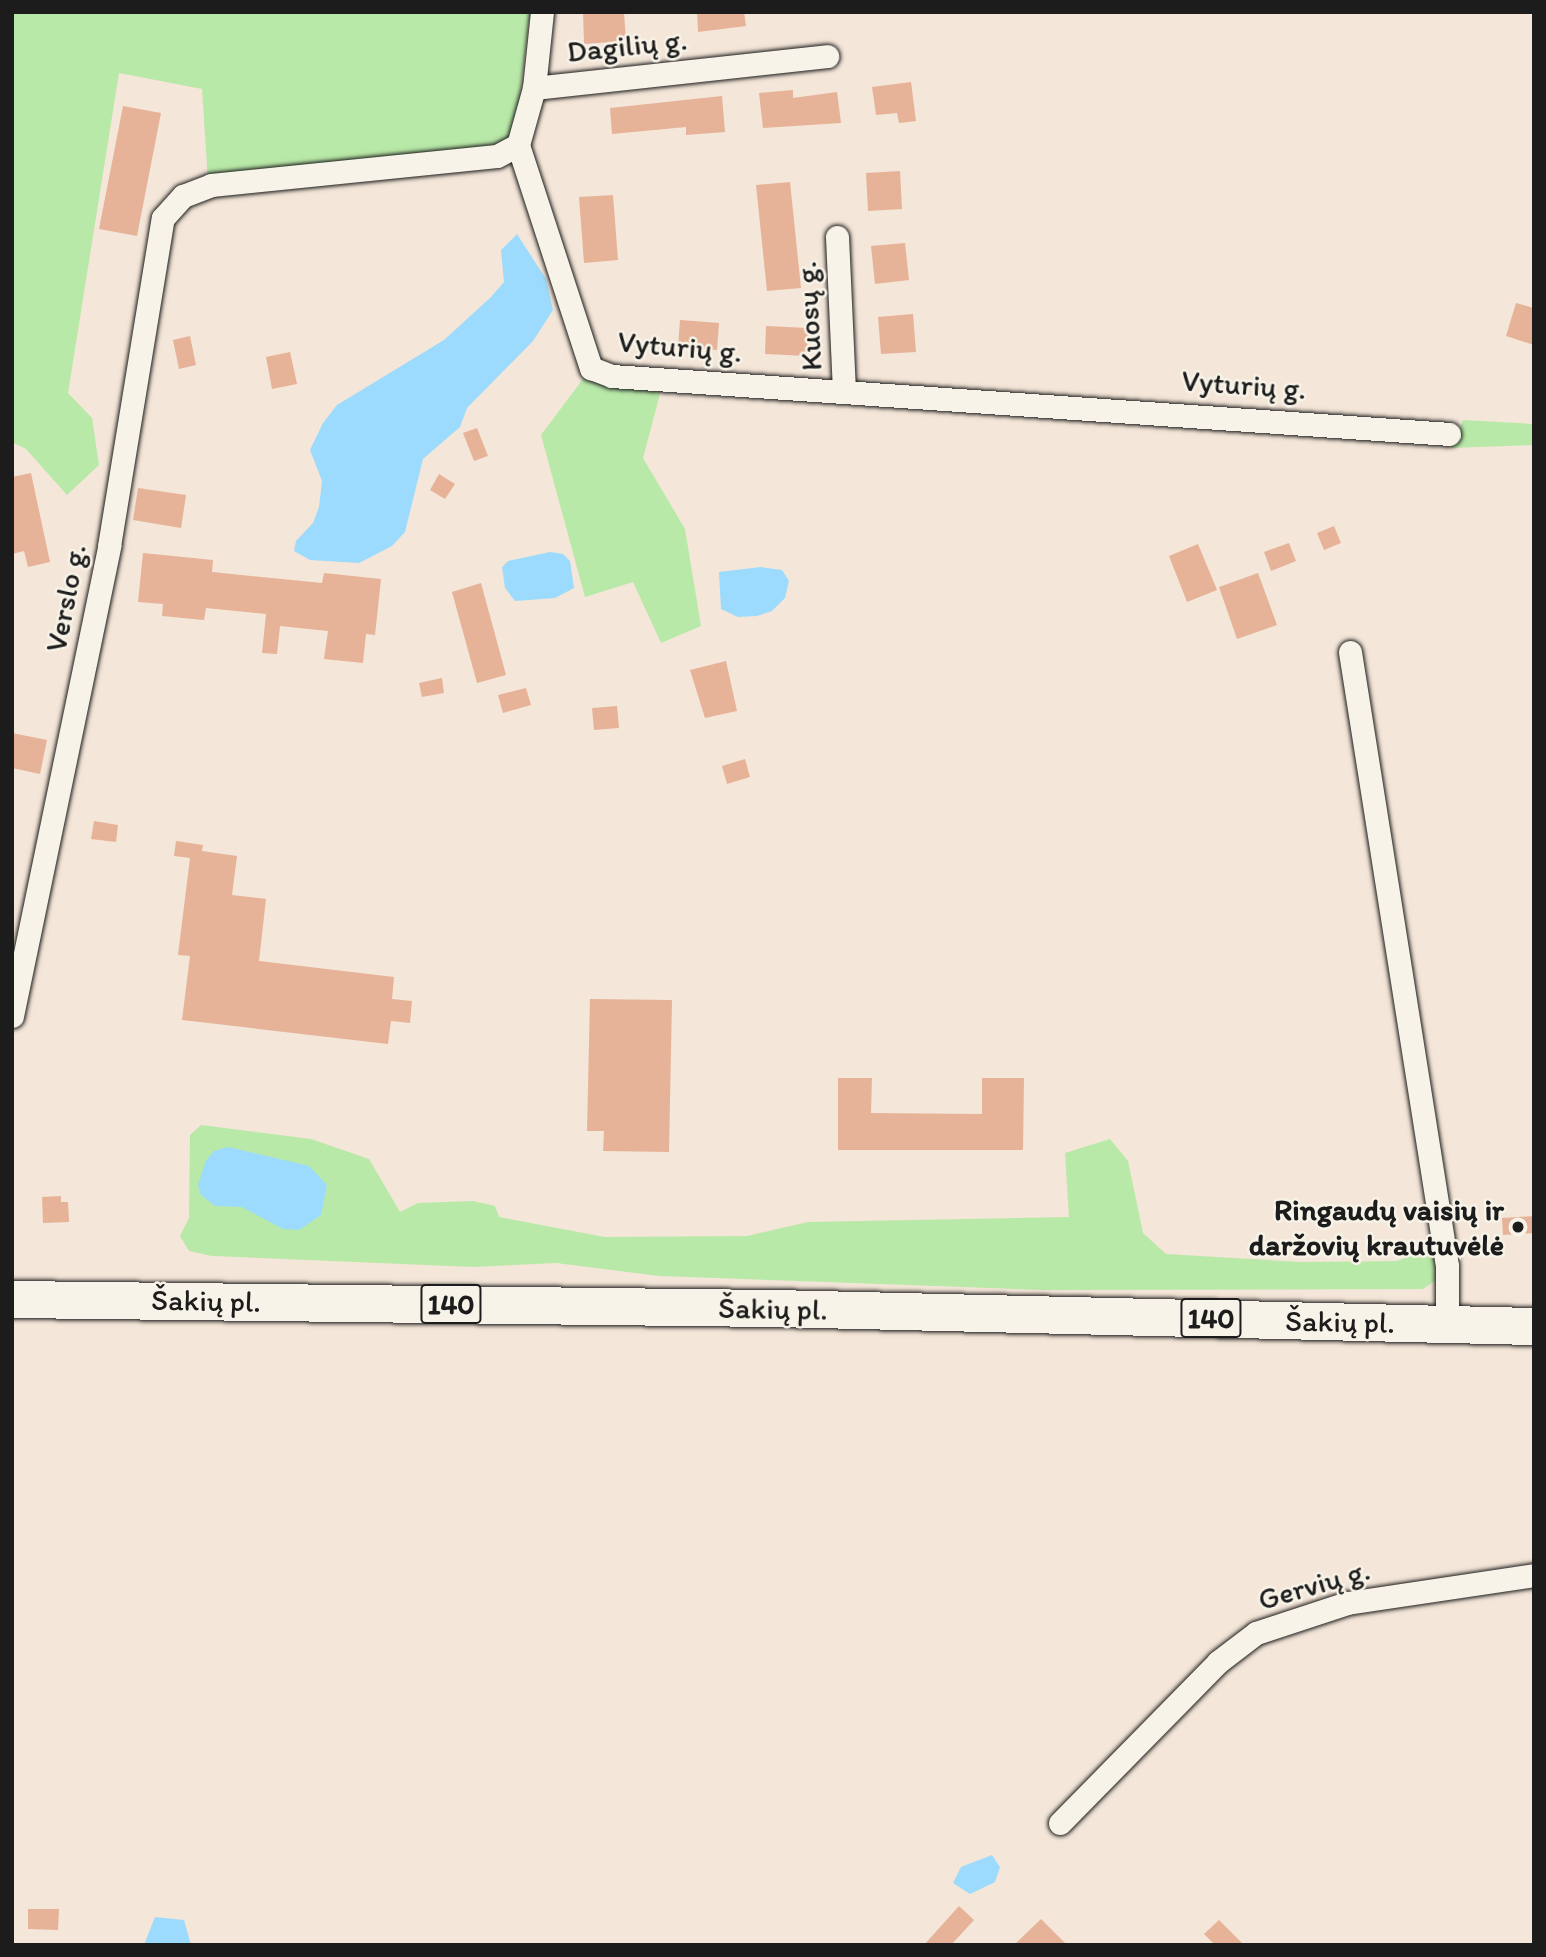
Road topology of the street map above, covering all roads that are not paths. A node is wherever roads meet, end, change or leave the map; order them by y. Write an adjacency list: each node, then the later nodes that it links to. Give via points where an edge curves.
1 (542, 12): 3 (street)
2 (827, 55): 3 (street, Dagilių g.)
3 (534, 88): 4 (street, Dagilių g.)
4 (518, 145): 6 (street, Vyturių g., via 591,368 612,376); 9 (street, Verslo g., via 497,156 211,185 183,196 163,218 109,546)
5 (836, 237): 6 (street, Kuosų g.)
6 (844, 392): 7 (street, Vyturių g.)
7 (1449, 434)
8 (1350, 652): 11 (street, via 1447,1266)
9 (12, 1016)
10 (12, 1299): 11 (main road, Šakių pl. / 140, via 774,1308)
11 (1447, 1324): 12 (main road, Šakių pl. / 140)
12 (1534, 1326)
13 (1534, 1575): 14 (street, Gervių g., via 1347,1603 1256,1633 1218,1662)
14 (1060, 1823)

